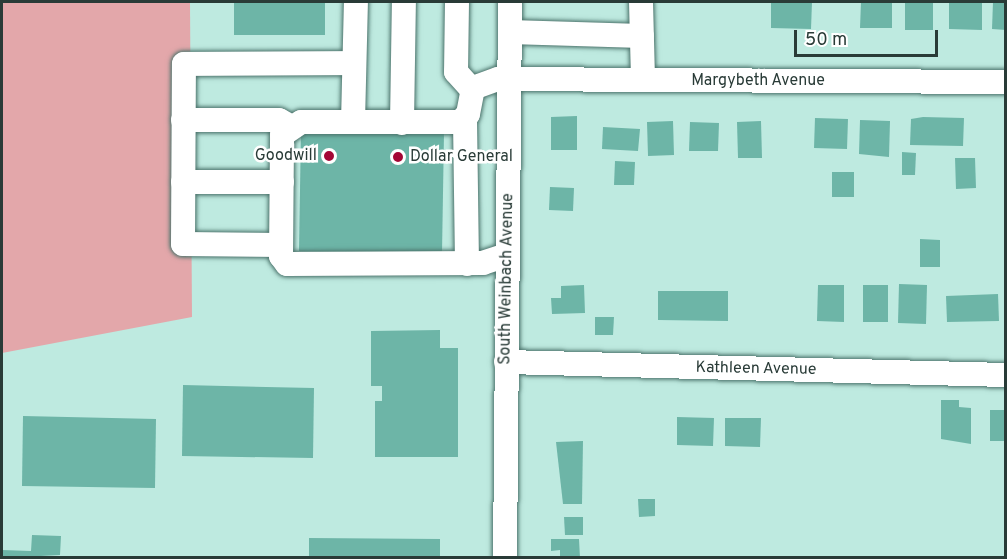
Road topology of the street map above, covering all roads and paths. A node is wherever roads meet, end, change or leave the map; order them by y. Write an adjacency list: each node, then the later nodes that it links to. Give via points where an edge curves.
1 (356, 2): 8 (street)
2 (404, 2): 16 (street)
3 (457, 2): 12 (street, via 456,72)
4 (510, 2): 6 (street, South Weinbach Avenue)
5 (641, 2): 7 (street)
6 (510, 32): 7 (street); 9 (street, South Weinbach Avenue)
7 (642, 36): 10 (street)
8 (354, 63): 13 (street, via 184,64); 15 (street)
9 (510, 79): 10 (street, Margybeth Avenue); 12 (street, Margybeth Avenue); 21 (street, South Weinbach Avenue)
10 (643, 80): 11 (street, Margybeth Avenue)
11 (1005, 82)
12 (472, 90): 14 (street)
13 (183, 120): 17 (street, via 279,120); 18 (street)
14 (465, 120): 16 (street); 22 (street)
15 (353, 122): 16 (street); 17 (street)
16 (402, 123)
17 (290, 126): 19 (street, via 282,135)
18 (183, 182): 19 (street); 20 (street, via 183,244)
19 (282, 182): 20 (street)
20 (281, 244): 22 (street, via 287,264)
21 (507, 255): 22 (street); 23 (street, South Weinbach Avenue)
22 (466, 264)
23 (506, 362): 24 (street, Kathleen Avenue); 25 (street, South Weinbach Avenue)
24 (1005, 375)
25 (505, 558)

